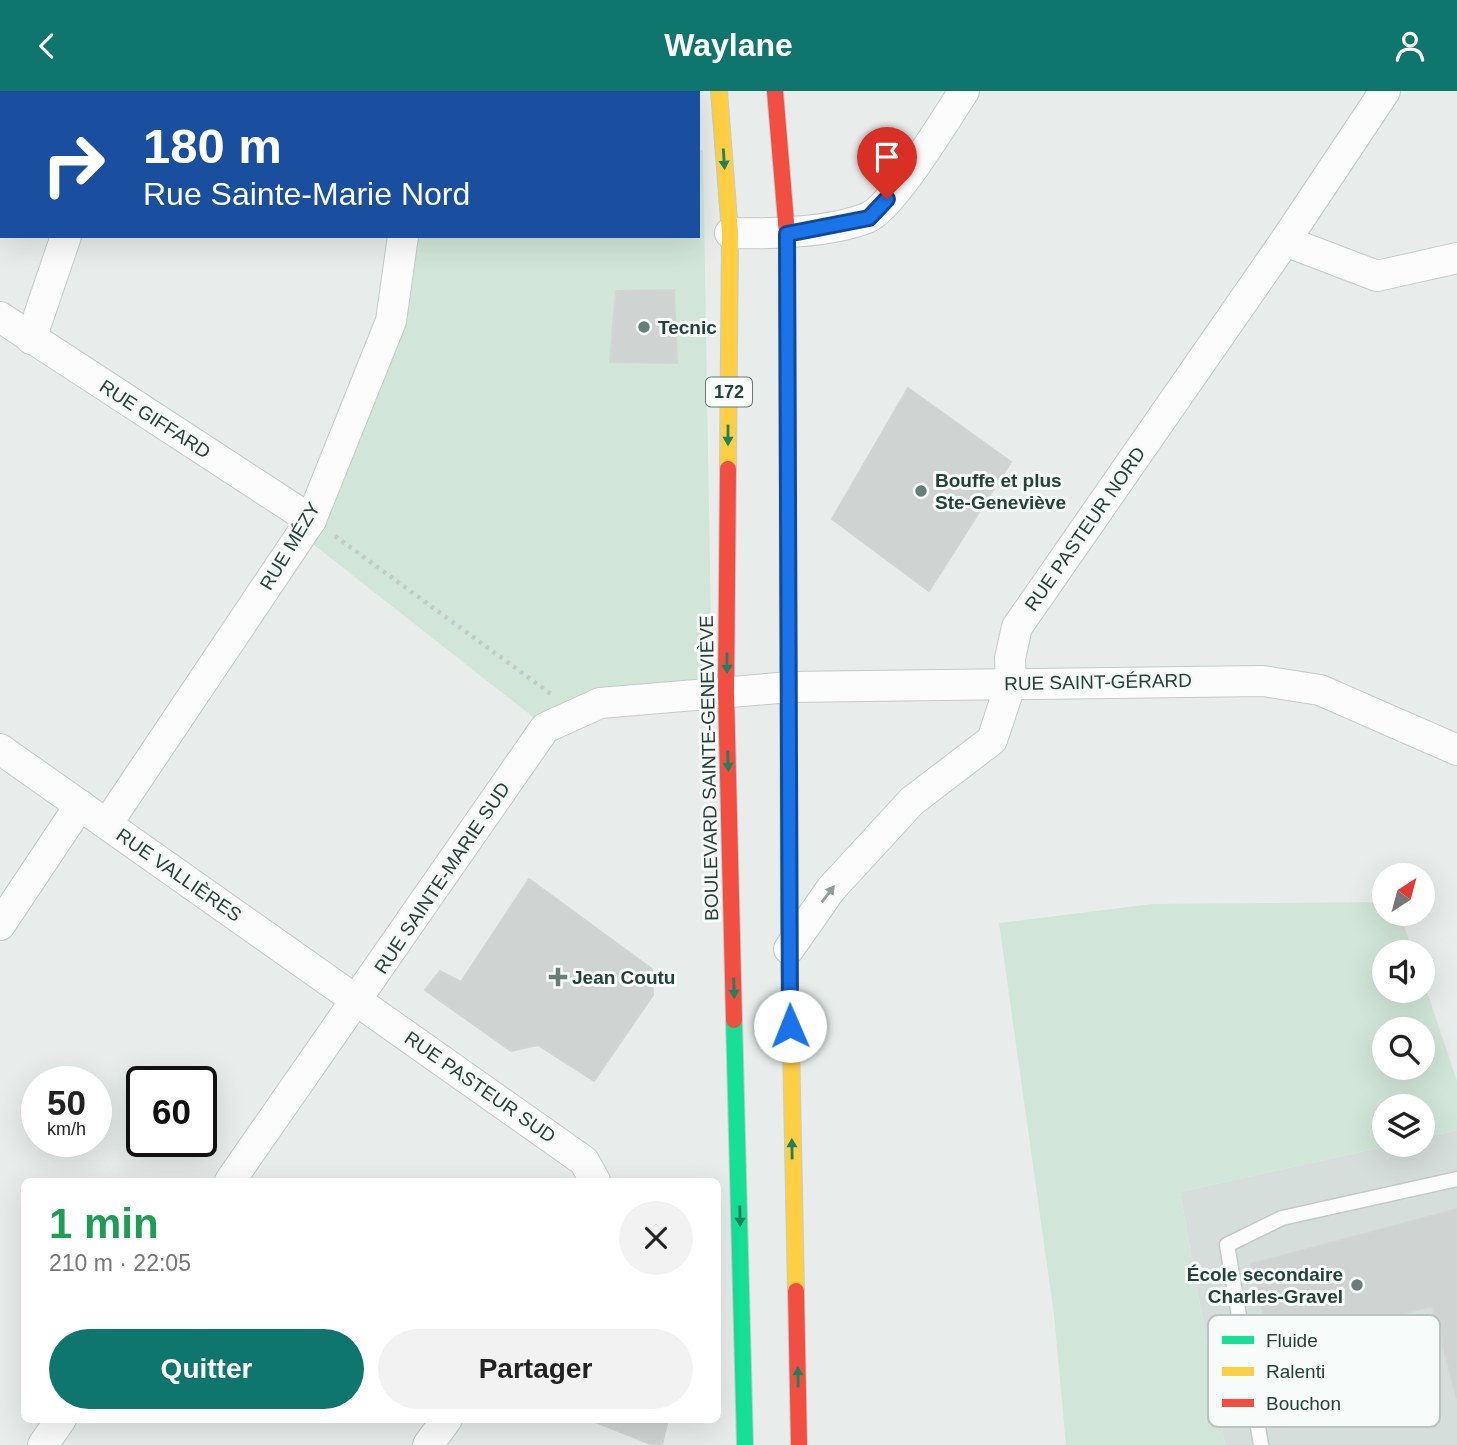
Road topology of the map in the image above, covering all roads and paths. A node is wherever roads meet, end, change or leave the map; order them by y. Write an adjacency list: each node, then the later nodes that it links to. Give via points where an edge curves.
1 (719, 91): 5 (main road, BOULEVARD SAINTE-GENEVIÈVE / 172, one-way to 5)
2 (775, 91): 6 (main road)
3 (964, 91): 6 (street, via 905,180 869,218)
4 (1385, 91): 9 (street, RUE PASTEUR NORD)
5 (730, 233): 6 (street); 16 (main road, BOULEVARD SAINTE-GENEVIÈVE / 172, one-way to 16)
6 (787, 234): 15 (main road)
7 (65, 238): 12 (street)
8 (403, 238): 13 (street, RUE MÉZY, via 391,321)
9 (1285, 241): 10 (street, via 1377,276); 14 (street, RUE PASTEUR NORD, via 1017,628 1010,658)
10 (1457, 258)
11 (0, 317): 12 (street, RUE GIFFARD)
12 (31, 339): 13 (street, RUE GIFFARD)
13 (311, 520): 17 (path); 21 (street, RUE MÉZY)
14 (1011, 683): 15 (street, RUE SAINT-GÉRARD); 19 (street, RUE SAINT-GÉRARD, via 1262,681 1320,690); 23 (street, RUE PASTEUR NORD, one-way to 14, via 831,889 912,801 992,740)
15 (790, 687): 16 (street, RUE SAINT-GÉRARD); 23 (main road)
16 (726, 693): 17 (street, RUE SAINTE-MARIE SUD, via 600,703); 34 (main road, BOULEVARD SAINTE-GENEVIÈVE / 172, one-way to 34)
17 (576, 712): 24 (street, RUE SAINTE-MARIE SUD, via 545,728)
18 (0, 749): 20 (street, RUE VALLIÈRES)
19 (1457, 750)
20 (80, 805): 21 (street, RUE VALLIÈRES); 22 (street)
21 (107, 824): 24 (street, RUE VALLIÈRES)
22 (0, 925)
23 (789, 949): 35 (main road, one-way to 23)
24 (358, 1000): 25 (street, RUE SAINTE-MARIE SUD); 26 (street, RUE PASTEUR SUD, via 584,1161)
25 (232, 1178)
26 (593, 1178)
27 (1456, 1178): 28 (lane, via 1282,1219 1227,1245)
28 (1239, 1315)
29 (58, 1423): 32 (street)
30 (444, 1423): 33 (street)
31 (1258, 1427): 36 (lane)
32 (43, 1445)
33 (428, 1445)
34 (746, 1445)
35 (799, 1445)
36 (1261, 1445)

